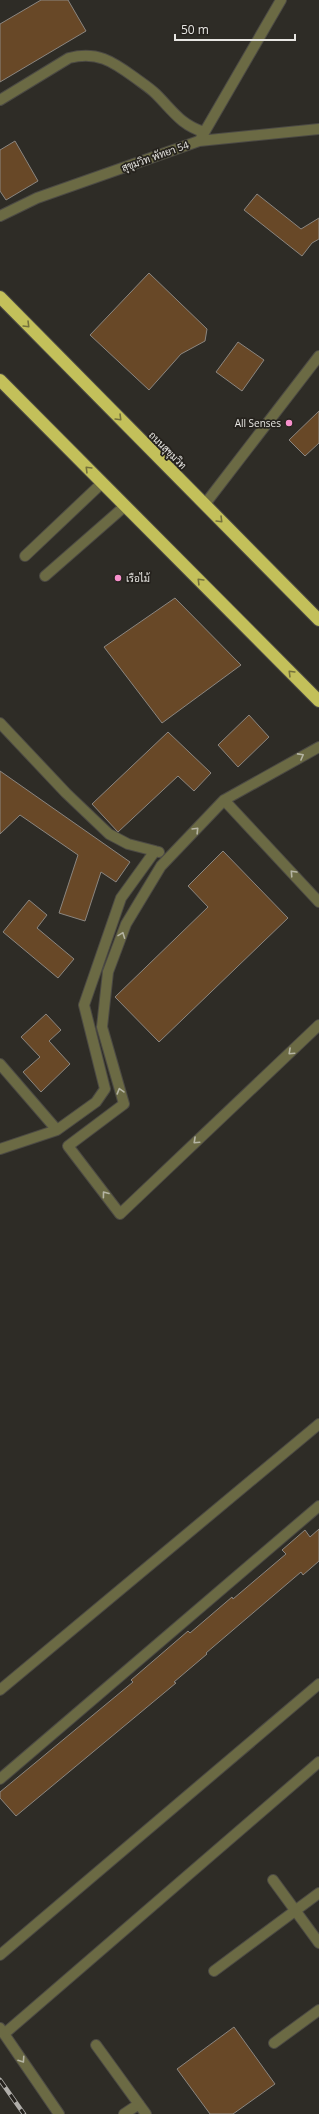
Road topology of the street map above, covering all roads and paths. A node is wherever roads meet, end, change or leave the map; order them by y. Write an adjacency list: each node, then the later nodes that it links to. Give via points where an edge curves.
1 (281, 0): 4 (street)
2 (0, 100): 4 (street, via 69,58 93,56 110,60 155,93 180,120 191,128)
3 (319, 129): 5 (street, สุขุมวิท พัทยา 54)
4 (204, 132): 5 (street)
5 (199, 141): 6 (street, สุขุมวิท พัทยา 54, via 37,198)
6 (0, 216)
7 (0, 297): 11 (highway, ถนนสุขุมวิท, one-way to 11)
8 (319, 356): 11 (street)
9 (0, 380): 10 (highway, one-way to 9)
10 (102, 483): 12 (highway); 13 (street)
11 (204, 504): 15 (highway, ถนนสุขุมวิท, one-way to 15)
12 (125, 506): 14 (street); 16 (highway, one-way to 12)
13 (25, 556)
14 (45, 576)
15 (319, 620)
16 (319, 701)
17 (0, 722): 20 (street, via 66,793 109,834 128,844)
18 (319, 747): 19 (street, one-way to 18)
19 (224, 800): 21 (street, one-way to 19); 22 (street, one-way to 19)
20 (155, 850): 21 (street); 25 (street, via 121,898 84,1005 105,1089 96,1102)
21 (171, 855): 23 (street, one-way to 21, via 120,1214 68,1146 124,1104 102,1028 108,972 126,924 161,866)
22 (319, 902)
23 (319, 1025)
24 (0, 1064): 25 (street)
25 (56, 1130): 26 (street)
26 (0, 1150)
27 (319, 1424): 30 (street)
28 (319, 1506): 32 (street)
29 (319, 1684): 37 (street)
30 (0, 1690)
31 (319, 1762): 40 (street)
32 (0, 1779)
33 (273, 1880): 35 (street)
34 (319, 1893): 35 (street)
35 (296, 1911): 36 (street); 38 (street)
36 (319, 1943)
37 (0, 1955)
38 (214, 1971)
39 (319, 2010): 41 (street)
40 (2, 2031): 44 (street, one-way to 44)
41 (274, 2043)
42 (96, 2045): 43 (street)
43 (138, 2104): 45 (street); 46 (street)
44 (59, 2114)
45 (124, 2114)
46 (146, 2114)

